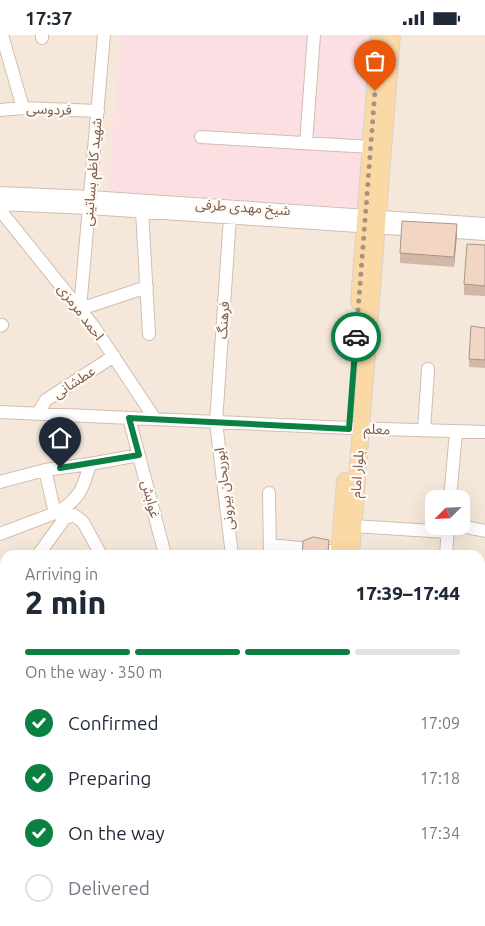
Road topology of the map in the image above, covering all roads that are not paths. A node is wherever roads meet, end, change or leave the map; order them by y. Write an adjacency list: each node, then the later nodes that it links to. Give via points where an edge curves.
1 (2, 35): 6 (street)
2 (104, 35): 8 (street, شهید کاظم بساتینی)
3 (314, 35): 10 (street)
4 (380, 35): 11 (main road, بلوار امام)
5 (392, 35): 18 (main road, بلوار امام)
6 (23, 108): 7 (street, فردوسی); 8 (street, فردوسی)
7 (0, 110)
8 (98, 111): 13 (street, شهید کاظم بساتینی)
9 (201, 137): 10 (street)
10 (306, 143): 11 (street)
11 (371, 147): 18 (main road, بلوار امام)
12 (0, 193): 13 (street, شیخ مهدی طرفی)
13 (89, 203): 14 (street, شیخ مهدی طرفی); 16 (street, شیخ مهدی طرفی); 18 (street, شیخ مهدی طرفی); 22 (street, شهید کاظم بساتینی)
14 (0, 204)
15 (0, 211): 22 (street, احمد مرمزی)
16 (142, 211): 17 (street, شیخ مهدی طرفی); 21 (street)
17 (230, 217): 18 (street, شیخ مهدی طرفی); 30 (street, فرهنگ)
18 (371, 221): 19 (street, شیخ مهدی طرفی); 20 (street, شیخ مهدی طرفی); 31 (main road, بلوار امام)
19 (485, 224)
20 (485, 234)
21 (146, 287): 22 (street); 23 (street)
22 (80, 309): 24 (street, احمد مرمزی)
23 (149, 334)
24 (114, 356): 27 (street, عطشانی, via 46,400); 29 (street, احمد مرمزی)
25 (428, 369): 32 (street)
26 (0, 412): 27 (street, معلم)
27 (38, 413): 28 (street, معلم)
28 (129, 418): 29 (street, معلم); 35 (street, غوابش)
29 (155, 419): 30 (street, معلم)
30 (216, 422): 31 (street, معلم); 51 (street, ابوریحان بیرونی)
31 (354, 429): 32 (street, معلم); 42 (main road, بلوار امام); 53 (main road, بلوار امام)
32 (424, 431): 33 (street, معلم)
33 (456, 432): 34 (street, معلم); 39 (street)
34 (485, 432)
35 (139, 455): 36 (street); 50 (street, غوابش)
36 (90, 464): 37 (street); 41 (street, via 83,489 74,502)
37 (45, 470): 38 (street); 41 (street)
38 (0, 482)
39 (451, 490)
40 (269, 493): 52 (street)
41 (59, 514): 46 (street); 48 (street); 49 (street, via 74,515 83,522)
42 (353, 526): 43 (street); 54 (main road, بلوار امام)
43 (425, 528)
44 (470, 528): 45 (street)
45 (485, 531)
46 (0, 534)
47 (448, 535): 55 (street)
48 (41, 550)
49 (98, 550)
50 (164, 550)
51 (231, 550)
52 (270, 550)
53 (343, 550)
54 (344, 550)
55 (446, 550)

